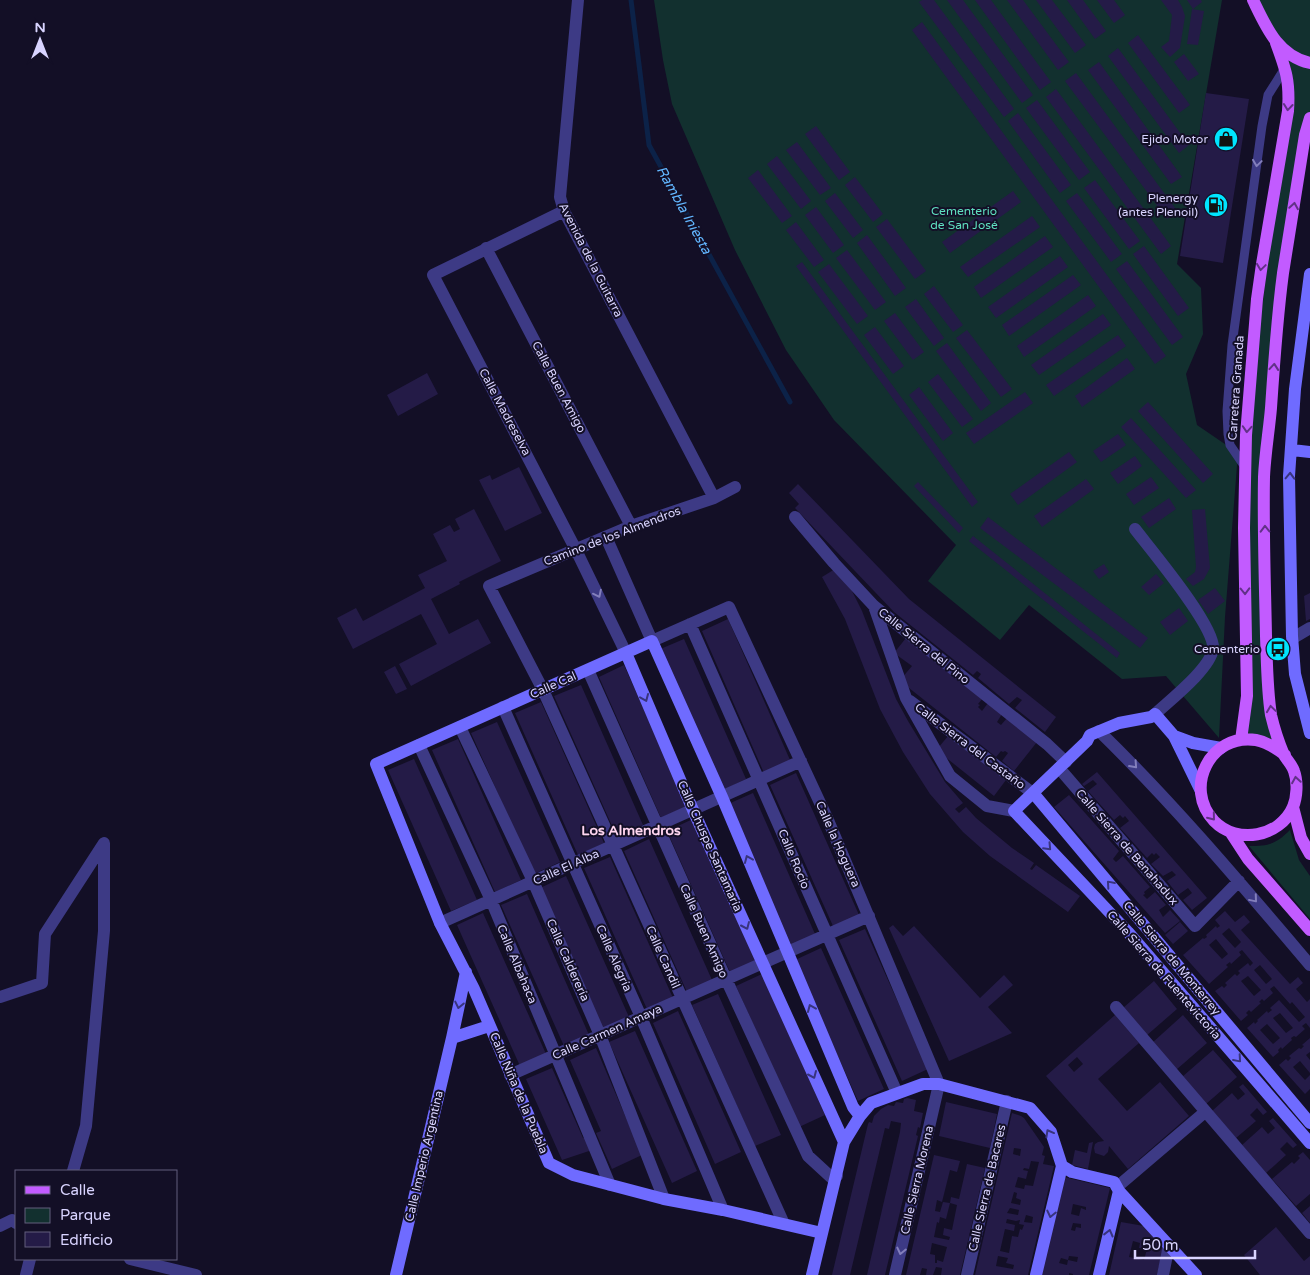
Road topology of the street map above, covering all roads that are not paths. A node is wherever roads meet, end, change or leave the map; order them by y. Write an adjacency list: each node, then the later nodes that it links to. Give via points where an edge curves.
1 (578, 0): 7 (street, Avenida de la Guitarra, via 560,197)
2 (1253, 0): 3 (main road)
3 (1276, 43): 4 (main road, via 1291,55); 5 (main road, Carretera Granada)
4 (1310, 63)
5 (1286, 68): 12 (main road, Carretera Granada, one-way to 12, via 1290,88 1288,111 1257,299); 12 (lane, one-way to 12, via 1268,95 1232,345 1228,434 1230,445)
6 (1310, 121): 41 (main road, one-way to 6, via 1273,722 1268,686 1264,475 1283,275)
7 (564, 211): 8 (street); 14 (street, Avenida de la Guitarra)
8 (486, 248): 16 (street, Calle Buen Amigo); 19 (street, Calle Madreselva, via 433,275)
9 (1310, 274): 10 (street, via 1295,389)
10 (1292, 450): 11 (street); 25 (street, one-way to 10, via 1289,476)
11 (1310, 452)
12 (1246, 468): 38 (main road, Carretera Granada, one-way to 38, via 1247,696)
13 (735, 487): 14 (street, Camino de los Almendros)
14 (714, 498): 16 (street, Camino de los Almendros)
15 (795, 517): 21 (street, Calle Sierra del Pino)
16 (631, 526): 18 (street, Camino de los Almendros)
17 (1135, 529): 33 (street, via 1202,619 1213,639 1213,651 1198,675)
18 (606, 537): 19 (street, Camino de los Almendros); 26 (street)
19 (576, 550): 20 (street, Camino de los Almendros); 27 (street, Calle Chuspe Santamaría, one-way to 27)
20 (489, 586): 29 (street, Calle Candil)
21 (874, 606): 30 (street); 44 (street, Calle Sierra del Pino, via 1047,744)
22 (729, 607): 23 (street, Calle Cal); 42 (street, Calle la Hoguera)
23 (690, 624): 26 (street, Calle Cal); 45 (street, Calle Rocío)
24 (1310, 628): 25 (street)
25 (1292, 638): 31 (street, via 1295,674)
26 (652, 641): 27 (street, Calle Cal); 48 (street)
27 (626, 653): 28 (street, Calle Cal); 50 (street, Calle Chuspe Santamaría, one-way to 50)
28 (588, 670): 29 (street, Calle Cal); 52 (street, Calle Buen Amigo)
29 (543, 690): 32 (street, Calle Cal); 54 (street, Calle Candil)
30 (906, 698): 47 (street, Calle Sierra del Castaño); 51 (street, via 950,776 987,806)
31 (1306, 704): 36 (street)
32 (503, 708): 34 (street, Calle Cal); 56 (street, Calle Alegría)
33 (1155, 714): 35 (street); 37 (street)
34 (460, 727): 39 (street, Calle Cal); 57 (street, Calle Calderería)
35 (1100, 731): 44 (street, via 1090,735); 58 (street, one-way to 58)
36 (1310, 733)
37 (1174, 736): 40 (street); 46 (street)
38 (1241, 740): 40 (main road); 41 (main road, via 1257,740 1272,745)
39 (419, 745): 43 (street, Calle Cal); 59 (street, Calle Albahaca)
40 (1221, 748): 46 (main road, via 1209,759)
41 (1285, 755): 49 (main road, one-way to 41, via 1297,789 1294,771)
42 (801, 761): 45 (street, Calle El Alba); 60 (street, Calle la Hoguera)
43 (376, 764): 61 (street, Calle Niña de la Puebla)
44 (1062, 765): 47 (street); 58 (street, Calle Sierra de Benahadux, via 1196,926)
45 (760, 780): 48 (street, Calle El Alba); 63 (street, Calle Rocío)
46 (1200, 789): 53 (main road, one-way to 53, via 1204,808 1215,823)
47 (1034, 794): 51 (street); 83 (street, Calle Sierra de Monterrey, one-way to 47)
48 (722, 797): 50 (street, Calle El Alba); 64 (street, one-way to 48)
49 (1293, 808): 53 (main road, via 1282,822 1267,832 1249,836); 55 (main road)
50 (693, 810): 52 (street, Calle El Alba); 65 (street, Calle Chuspe Santamaría, one-way to 65)
51 (1014, 811): 85 (street, Calle Sierra de Fuentevictoria, one-way to 85, via 1128,932)
52 (657, 826): 54 (street, Calle El Alba); 68 (street, Calle Buen Amigo)
53 (1231, 832): 62 (main road, via 1248,859)
54 (613, 845): 56 (street, Calle El Alba); 70 (street, Calle Candil)
55 (1310, 854)
56 (572, 864): 57 (street, Calle El Alba); 72 (street, Calle Alegría)
57 (533, 882): 59 (street, Calle El Alba); 74 (street, Calle Calderería)
58 (1239, 882): 66 (street, one-way to 66)
59 (490, 900): 61 (street, Calle El Alba); 76 (street, Calle Albahaca)
60 (869, 916): 63 (street, Calle Carmen Amaya); 78 (street, Calle la Hoguera)
61 (440, 923): 67 (street, Calle Niña de la Puebla)
62 (1310, 930)
63 (826, 935): 64 (street, Calle Carmen Amaya); 79 (street, Calle Rocío)
64 (787, 952): 65 (street, Calle Carmen Amaya); 82 (street, one-way to 64, via 853,1107)
65 (762, 963): 68 (street, Calle Carmen Amaya); 84 (street, Calle Chuspe Santamaría, one-way to 84)
66 (1310, 965)
67 (466, 972): 73 (street, Calle Niña de la Puebla); 75 (street, Calle Imperio Argentina, one-way to 75)
68 (726, 979): 70 (street, Calle Carmen Amaya); 88 (street, Calle Buen Amigo, via 808,1156 833,1179)
69 (0, 997): 87 (street, via 42,983 44,934 104,843 104,932 86,1126)
70 (682, 999): 72 (street, Calle Carmen Amaya); 94 (street, Calle Candil)
71 (1116, 1007): 81 (street)
72 (641, 1017): 74 (street, Calle Carmen Amaya); 92 (street, Calle Alegría)
73 (490, 1026): 75 (street); 77 (street, Calle Niña de la Puebla)
74 (600, 1035): 76 (street, Calle Carmen Amaya); 91 (street, Calle Calderería)
75 (452, 1038): 103 (street, Calle Imperio Argentina)
76 (555, 1054): 77 (street, Calle Carmen Amaya); 89 (street, Calle Albahaca)
77 (510, 1075): 89 (street, Calle Niña de la Puebla, via 549,1163 573,1175)
78 (939, 1084): 79 (street, via 923,1084); 80 (street); 105 (street, Calle Sierra Morena, one-way to 105)
79 (896, 1093): 82 (street, via 871,1103)
80 (1007, 1101): 86 (street, one-way to 80, via 1051,1132 1030,1108); 106 (street, Calle Sierra de Bacares)
81 (1206, 1112): 90 (street); 97 (street)
82 (860, 1116): 84 (street)
83 (1310, 1123)
84 (844, 1142): 88 (street)
85 (1310, 1143)
86 (1062, 1166): 90 (street, via 1072,1172 1114,1182); 107 (street, one-way to 107)
87 (73, 1170)
88 (837, 1176): 96 (street)
89 (610, 1185): 91 (street, Calle Niña de la Puebla)
90 (1118, 1189): 98 (street); 108 (street, one-way to 90)
91 (664, 1199): 92 (street, Calle Niña de la Puebla)
92 (723, 1210): 94 (street, Calle Niña de la Puebla)
93 (15, 1222): 95 (street, via 12,1220)
94 (784, 1224): 96 (street, Calle Niña de la Puebla)
95 (0, 1226)
96 (822, 1233): 104 (street)
97 (1310, 1233)
98 (1169, 1245): 109 (street); 110 (street)
99 (30, 1260): 101 (street)
100 (134, 1260): 102 (street)
101 (26, 1275)
102 (196, 1275)
103 (396, 1275)
104 (812, 1275)
105 (895, 1275)
106 (967, 1275)
107 (1036, 1275)
108 (1099, 1275)
109 (1162, 1275)
110 (1196, 1275)

